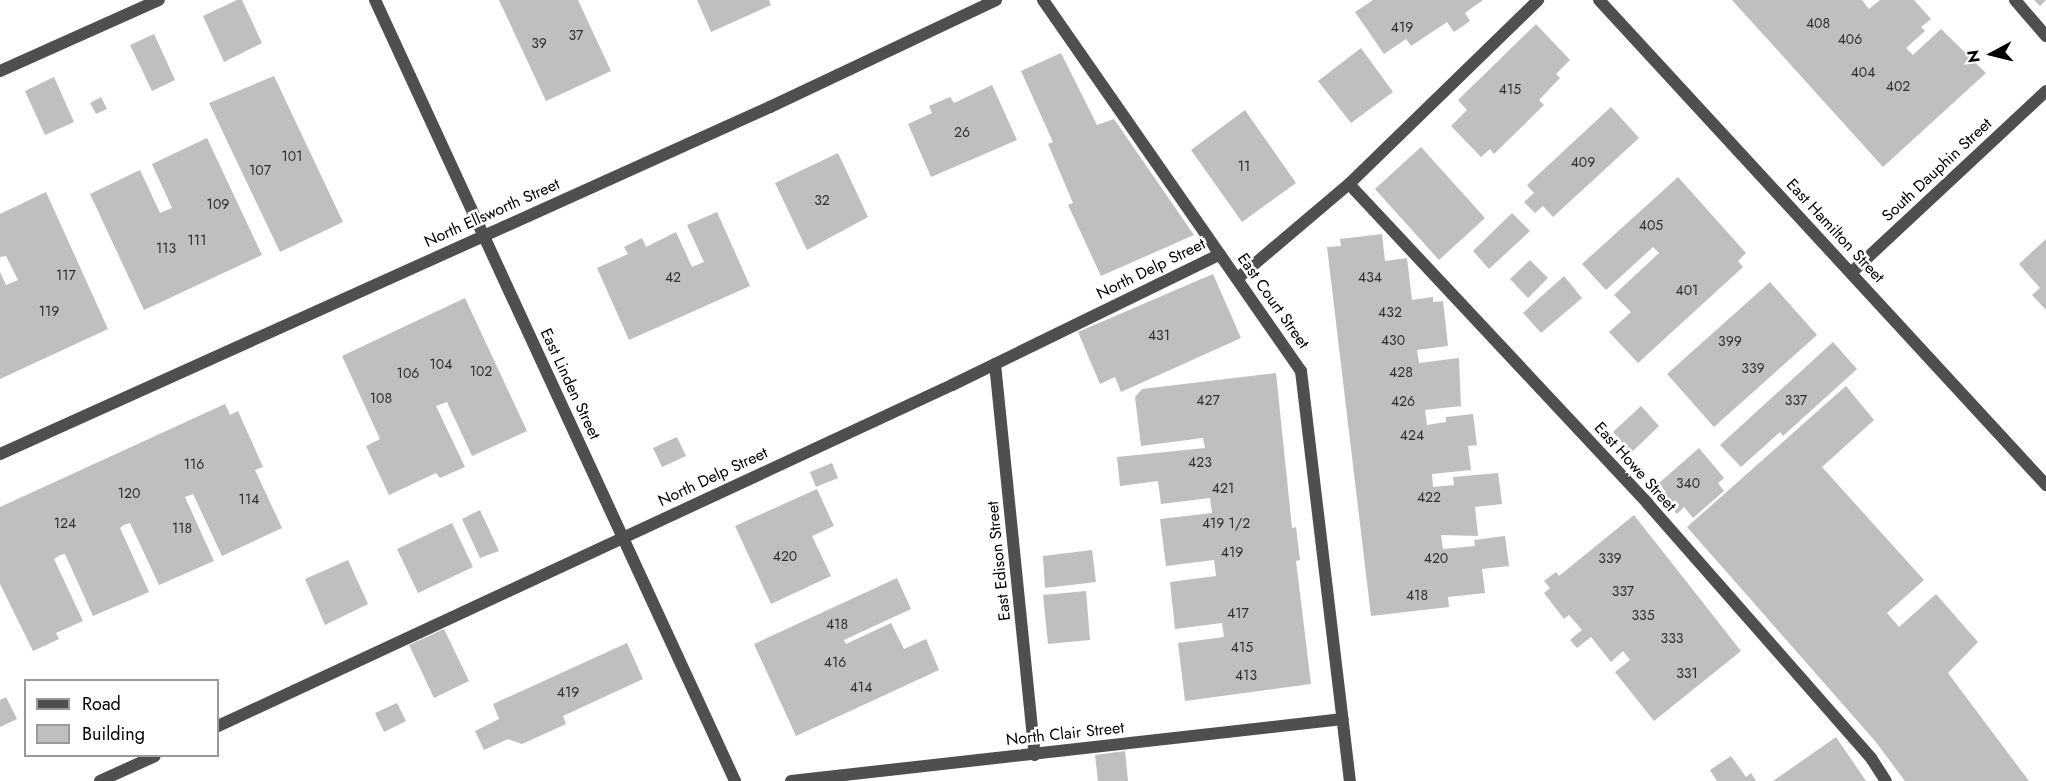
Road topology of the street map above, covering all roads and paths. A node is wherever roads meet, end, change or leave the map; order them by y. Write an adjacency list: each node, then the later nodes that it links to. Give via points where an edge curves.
1 (159, 0): 9 (street)
2 (375, 0): 12 (street, East Linden Street)
3 (996, 0): 12 (street, North Ellsworth Street)
4 (1043, 0): 13 (street, East Court Street)
5 (1538, 0): 11 (street)
6 (1599, 0): 14 (street, East Hamilton Street)
7 (2015, 0): 8 (street)
8 (2046, 36)
9 (0, 71)
10 (2046, 91): 14 (street, South Dauphin Street)
11 (1349, 184): 15 (street); 28 (street, East Howe Street, via 1648,504 1871,758)
12 (483, 235): 17 (street, North Ellsworth Street); 19 (street, East Linden Street)
13 (1220, 254): 15 (street, East Court Street); 16 (street, North Delp Street)
14 (1851, 273): 18 (street, East Hamilton Street)
15 (1238, 278): 20 (street, East Court Street, via 1301,371)
16 (995, 364): 19 (street, North Delp Street); 22 (street, East Edison Street)
17 (0, 454)
18 (2046, 485)
19 (623, 537): 21 (street, North Delp Street); 25 (street, East Linden Street)
20 (1343, 719): 22 (street, North Clair Street); 27 (street, East Court Street)
21 (219, 726)
22 (1035, 755): 26 (street, North Clair Street)
23 (153, 757): 24 (street)
24 (100, 781)
25 (735, 781)
26 (791, 781)
27 (1350, 781)
28 (1886, 781)

